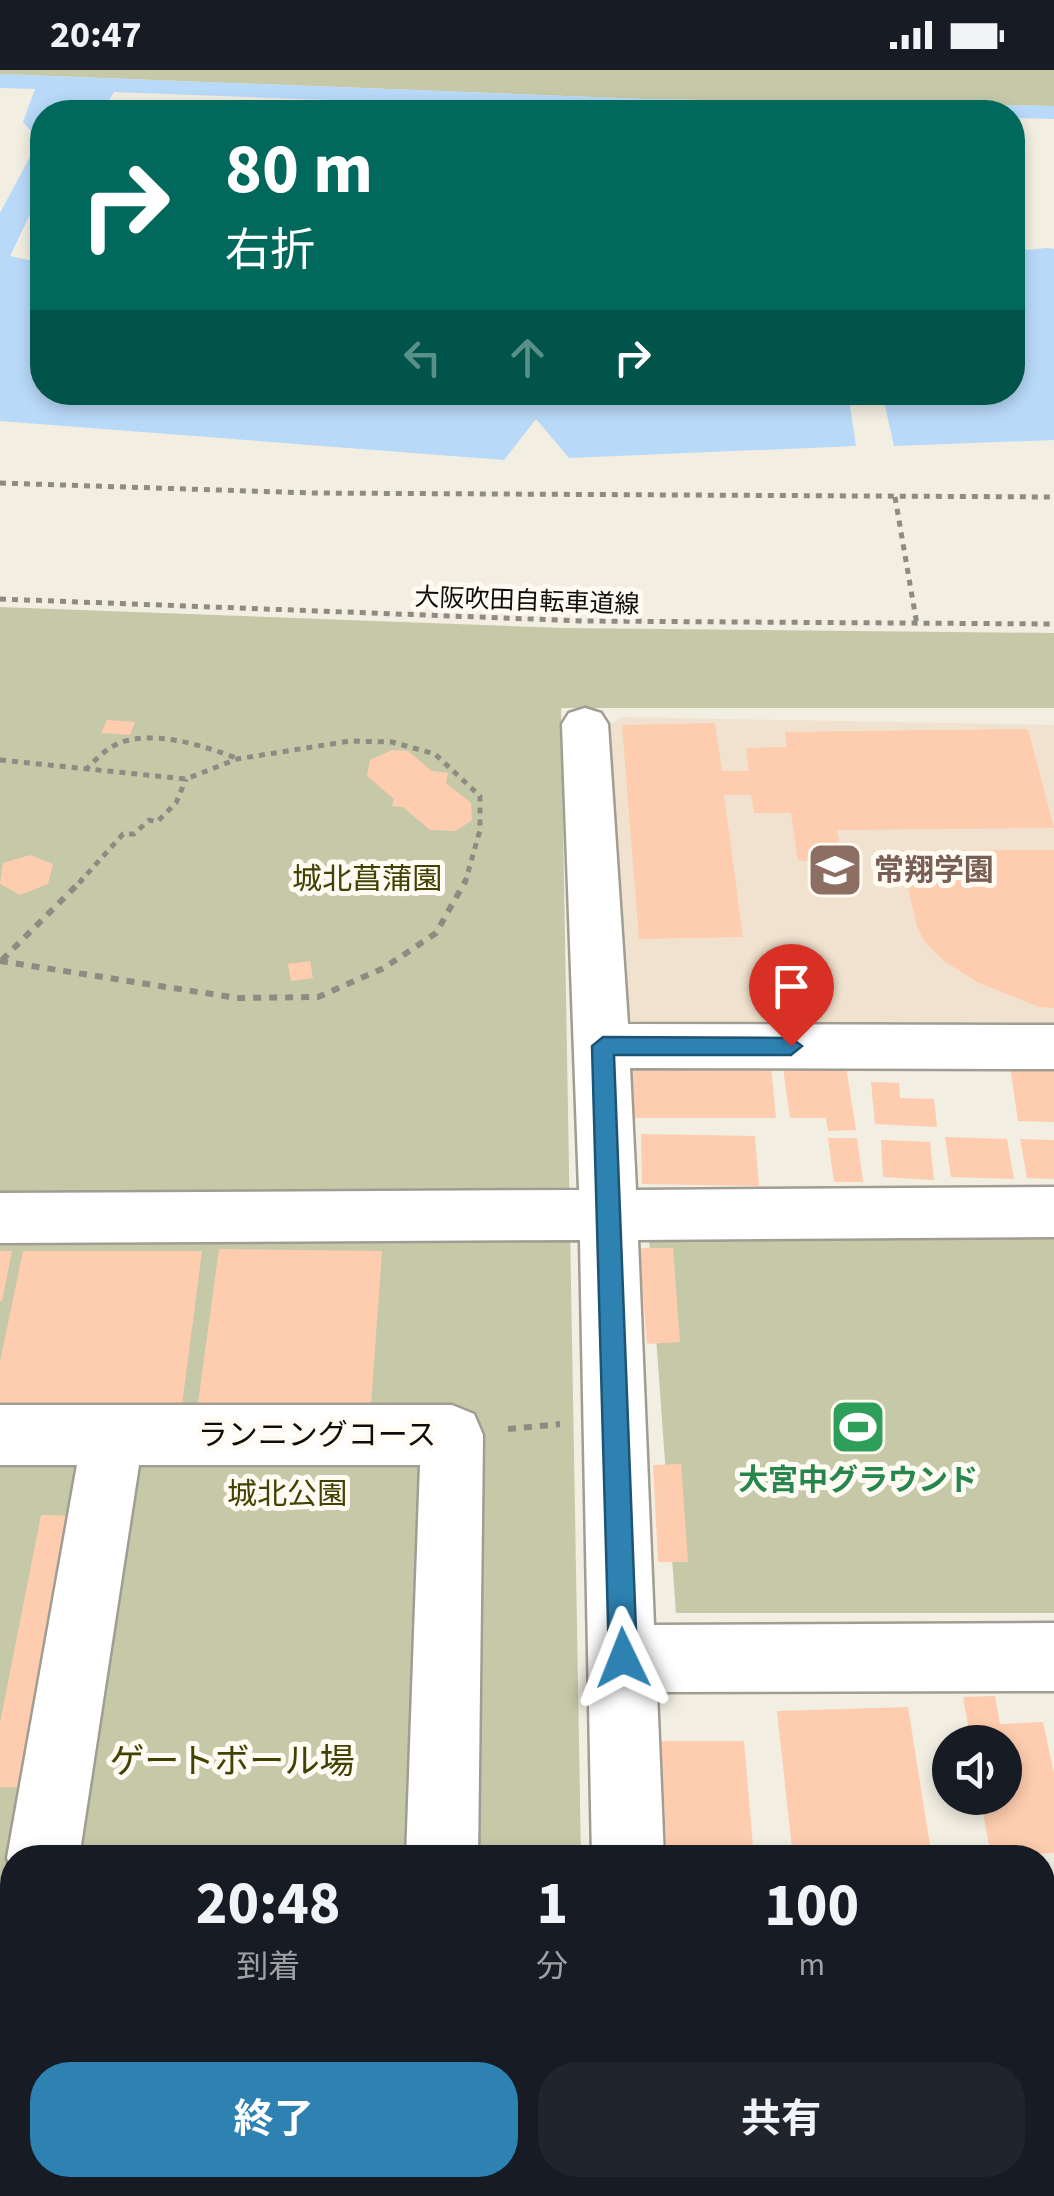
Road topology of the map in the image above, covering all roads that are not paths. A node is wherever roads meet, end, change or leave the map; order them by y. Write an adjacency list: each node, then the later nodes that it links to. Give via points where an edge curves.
1 (585, 724): 2 (street)
2 (603, 1046): 3 (street); 5 (street)
3 (1054, 1047)
4 (1054, 1212): 5 (street)
5 (608, 1213): 6 (street); 10 (street)
6 (0, 1218)
7 (112, 1434): 8 (street, ランニングコース); 11 (street); 12 (street, ランニングコース, via 452,1435)
8 (0, 1435)
9 (1054, 1657): 10 (street)
10 (623, 1658): 13 (street)
11 (45, 1845)
12 (442, 1845)
13 (628, 1845)

